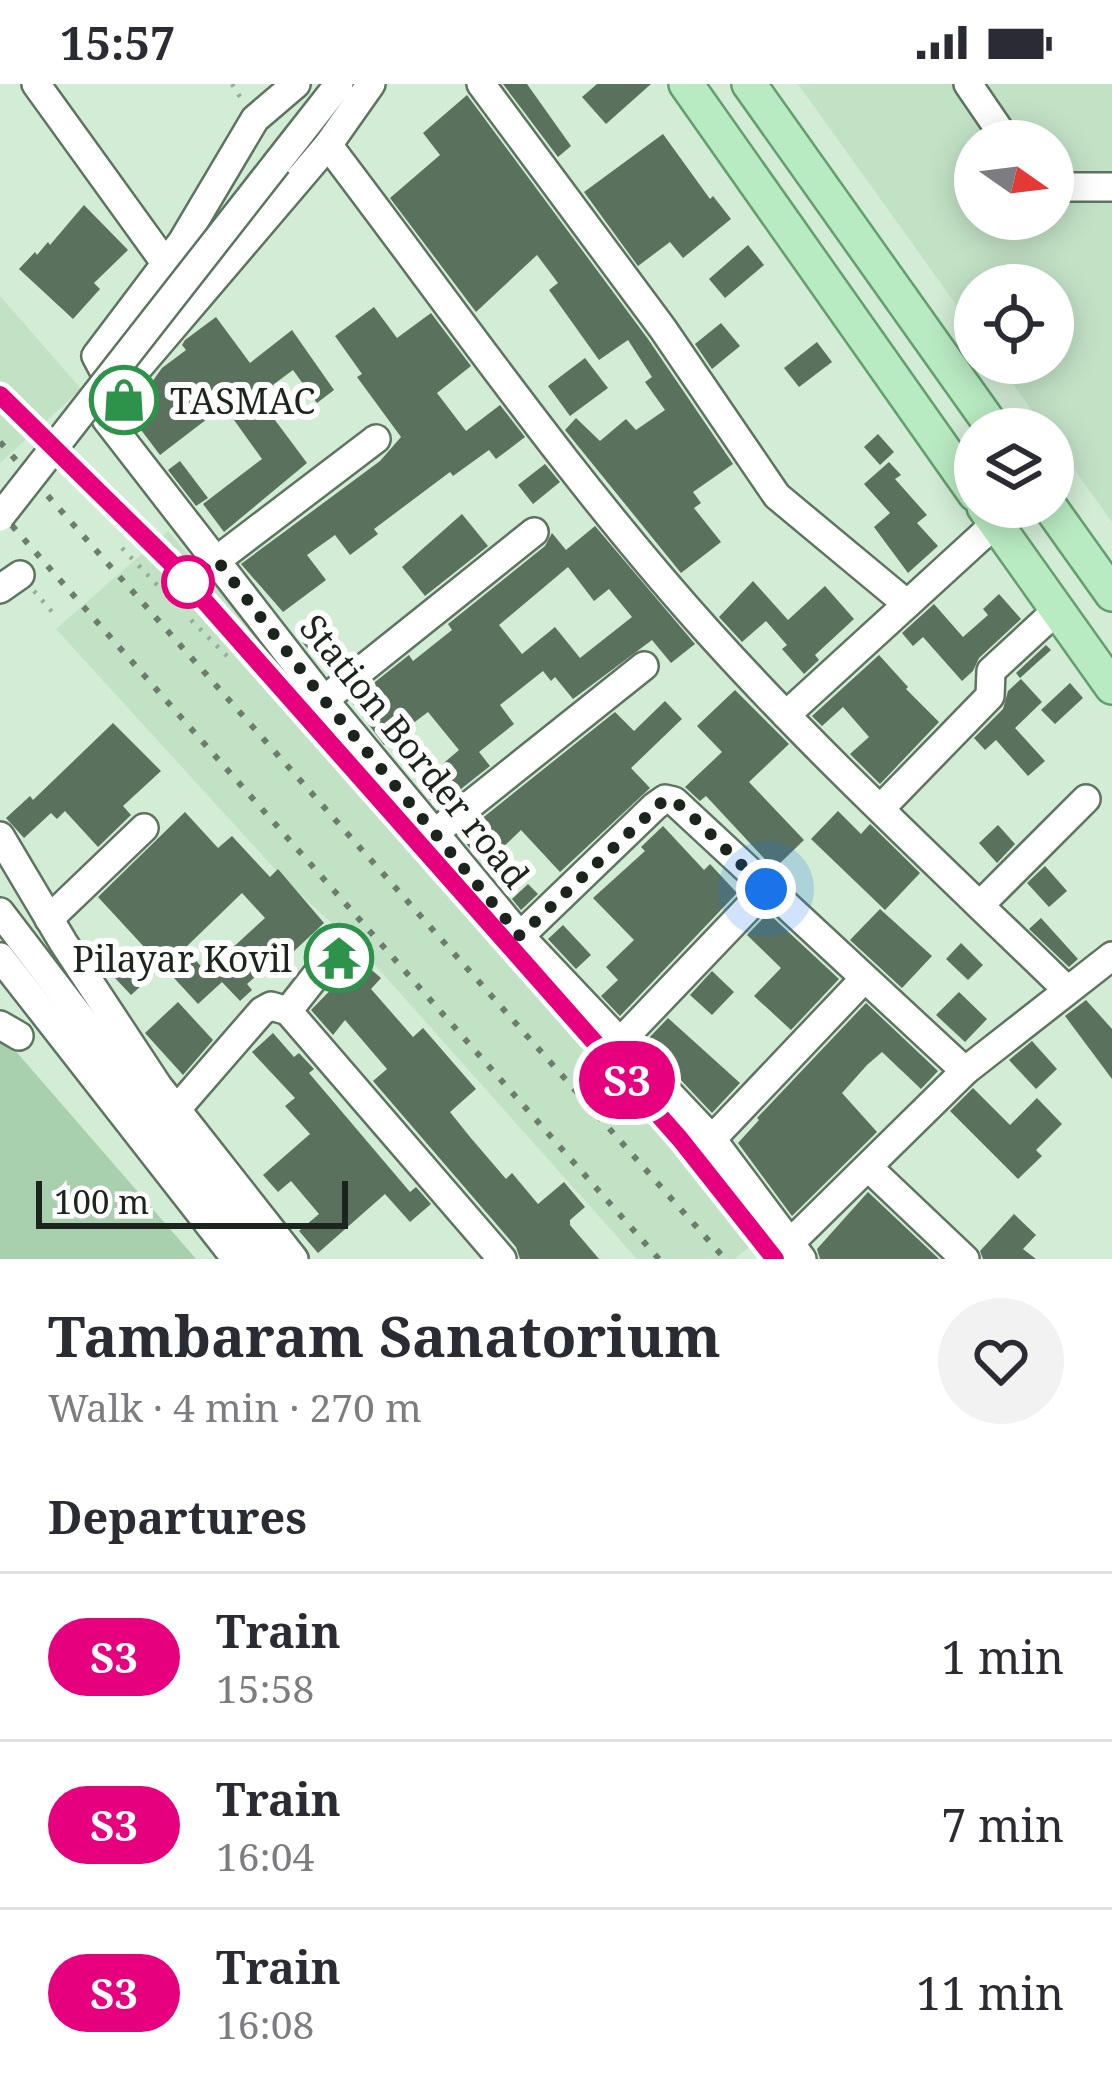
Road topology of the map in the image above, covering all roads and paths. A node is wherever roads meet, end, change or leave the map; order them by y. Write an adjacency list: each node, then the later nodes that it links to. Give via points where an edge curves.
1 (36, 84): 13 (street)
2 (296, 84): 13 (street, via 255,119)
3 (339, 84): 18 (street, bridge)
4 (371, 84): 10 (street)
5 (481, 84): 27 (street, via 778,496)
6 (686, 84): 17 (main road)
7 (749, 84): 15 (main road)
8 (968, 84): 9 (street)
9 (992, 120)
10 (328, 145): 14 (street); 36 (street, via 590,488)
11 (1074, 187): 12 (street)
12 (1112, 187)
13 (166, 263): 14 (street, via 96,356 105,373)
14 (127, 381): 24 (street, Station Border road, via 106,419)
15 (979, 408)
16 (376, 440): 24 (street)
17 (954, 464)
18 (0, 517)
19 (978, 528): 27 (street)
20 (999, 528): 29 (main road)
21 (1065, 528): 26 (main road)
22 (534, 532): 35 (street)
23 (122, 548): 25 (path)
24 (217, 560): 35 (street, Station Border road)
25 (159, 587)
26 (1112, 594)
27 (907, 604): 36 (street)
28 (46, 605): 30 (path)
29 (1058, 610): 34 (main road); 38 (street, via 991,671 990,696)
30 (54, 614)
31 (190, 620): 32 (path)
32 (227, 656)
33 (644, 666): 40 (street)
34 (1112, 688)
35 (324, 700): 40 (street, Station Border road)
36 (786, 715): 38 (street)
37 (1086, 799): 43 (street)
38 (881, 808): 43 (street)
39 (144, 828): 45 (street)
40 (436, 832): 46 (street, Station Border road)
41 (0, 836): 45 (street)
42 (766, 889): 46 (street, via 682,806 665,799); 50 (street); 53 (street)
43 (980, 905): 51 (street)
44 (0, 912): 60 (street)
45 (49, 919): 55 (street)
46 (520, 936): 53 (street, Station Border road)
47 (336, 950): 52 (street)
48 (1112, 956): 51 (street)
49 (0, 957): 59 (street)
50 (864, 979): 54 (street); 56 (street)
51 (1066, 989): 54 (street)
52 (288, 1011): 55 (street, via 262,1011); 62 (street)
53 (621, 1041): 56 (street, Station Border road)
54 (965, 1071): 57 (street)
55 (176, 1110): 61 (street)
56 (712, 1138): 58 (street, Station Border road)
57 (868, 1167): 58 (street); 63 (street)
58 (796, 1252)
59 (236, 1259)
60 (265, 1259)
61 (294, 1259)
62 (502, 1259)
63 (965, 1259)

